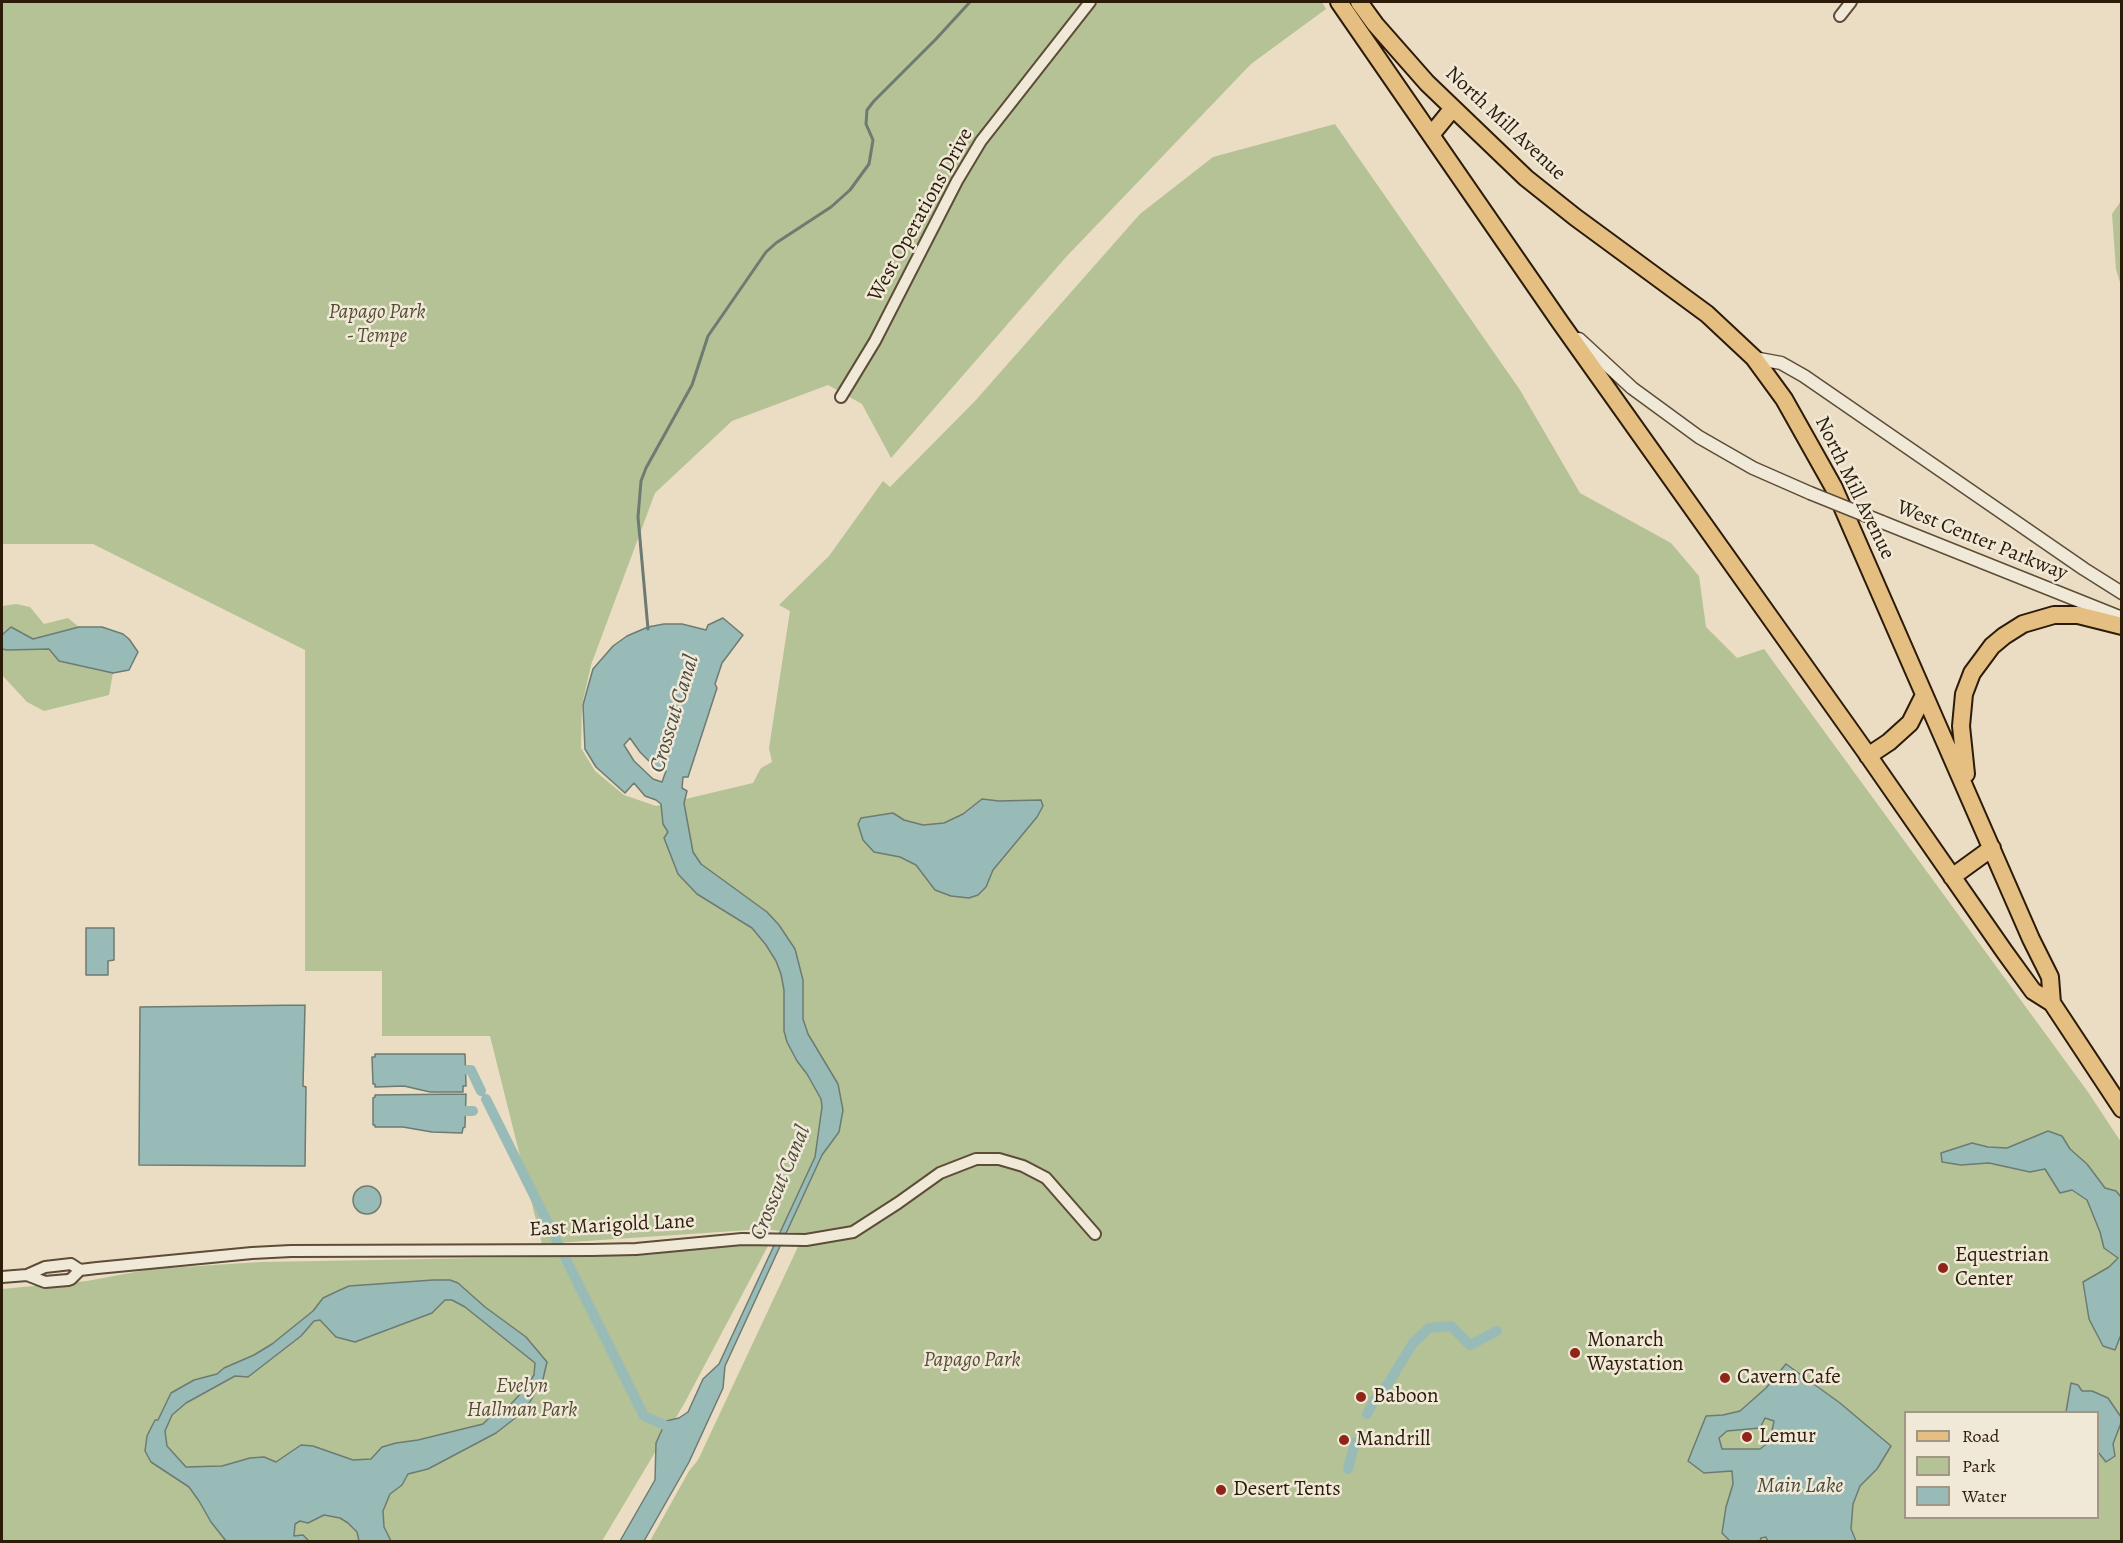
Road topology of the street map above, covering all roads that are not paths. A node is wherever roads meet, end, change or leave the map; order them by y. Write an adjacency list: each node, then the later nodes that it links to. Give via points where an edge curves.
1 (1090, 2): 10 (street, West Operations Drive, via 981,141)
2 (1340, 2): 7 (main road, North Mill Avenue)
3 (1359, 2): 6 (main road, North Mill Avenue)
4 (1841, 2): 5 (street, via 1839,16)
5 (1851, 2)
6 (1453, 108): 7 (main road); 9 (main road, North Mill Avenue, via 1526,178 1707,314)
7 (1431, 135): 8 (main road, North Mill Avenue)
8 (1560, 322): 12 (street, West Center Parkway, bridge, via 1632,388 1737,459 1810,493); 15 (main road, North Mill Avenue)
9 (1754, 358): 11 (street, West Center Parkway, via 1775,361 1804,376); 14 (main road, North Mill Avenue, via 1784,399 1834,488)
10 (841, 397)
11 (2121, 593)
12 (2121, 618)
13 (2121, 626): 16 (main road, via 2078,615 2046,617 2010,632 1986,652 1969,680 1963,702 1961,734)
14 (1924, 695): 15 (main road, via 1910,723); 16 (main road, North Mill Avenue)
15 (1868, 756): 18 (main road, North Mill Avenue)
16 (1968, 792): 17 (main road, North Mill Avenue)
17 (1992, 848): 18 (main road); 19 (main road, North Mill Avenue, via 2050,977)
18 (1952, 877): 19 (main road, North Mill Avenue, via 2033,991)
19 (2052, 1003): 20 (main road, North Mill Avenue)
20 (2121, 1109)
21 (1095, 1234): 22 (street, East Marigold Lane, via 1046,1178 999,1159 976,1160 940,1173 853,1232 806,1240 742,1239 592,1250 291,1251 80,1270 68,1280 45,1282 27,1275)
22 (2, 1277)

